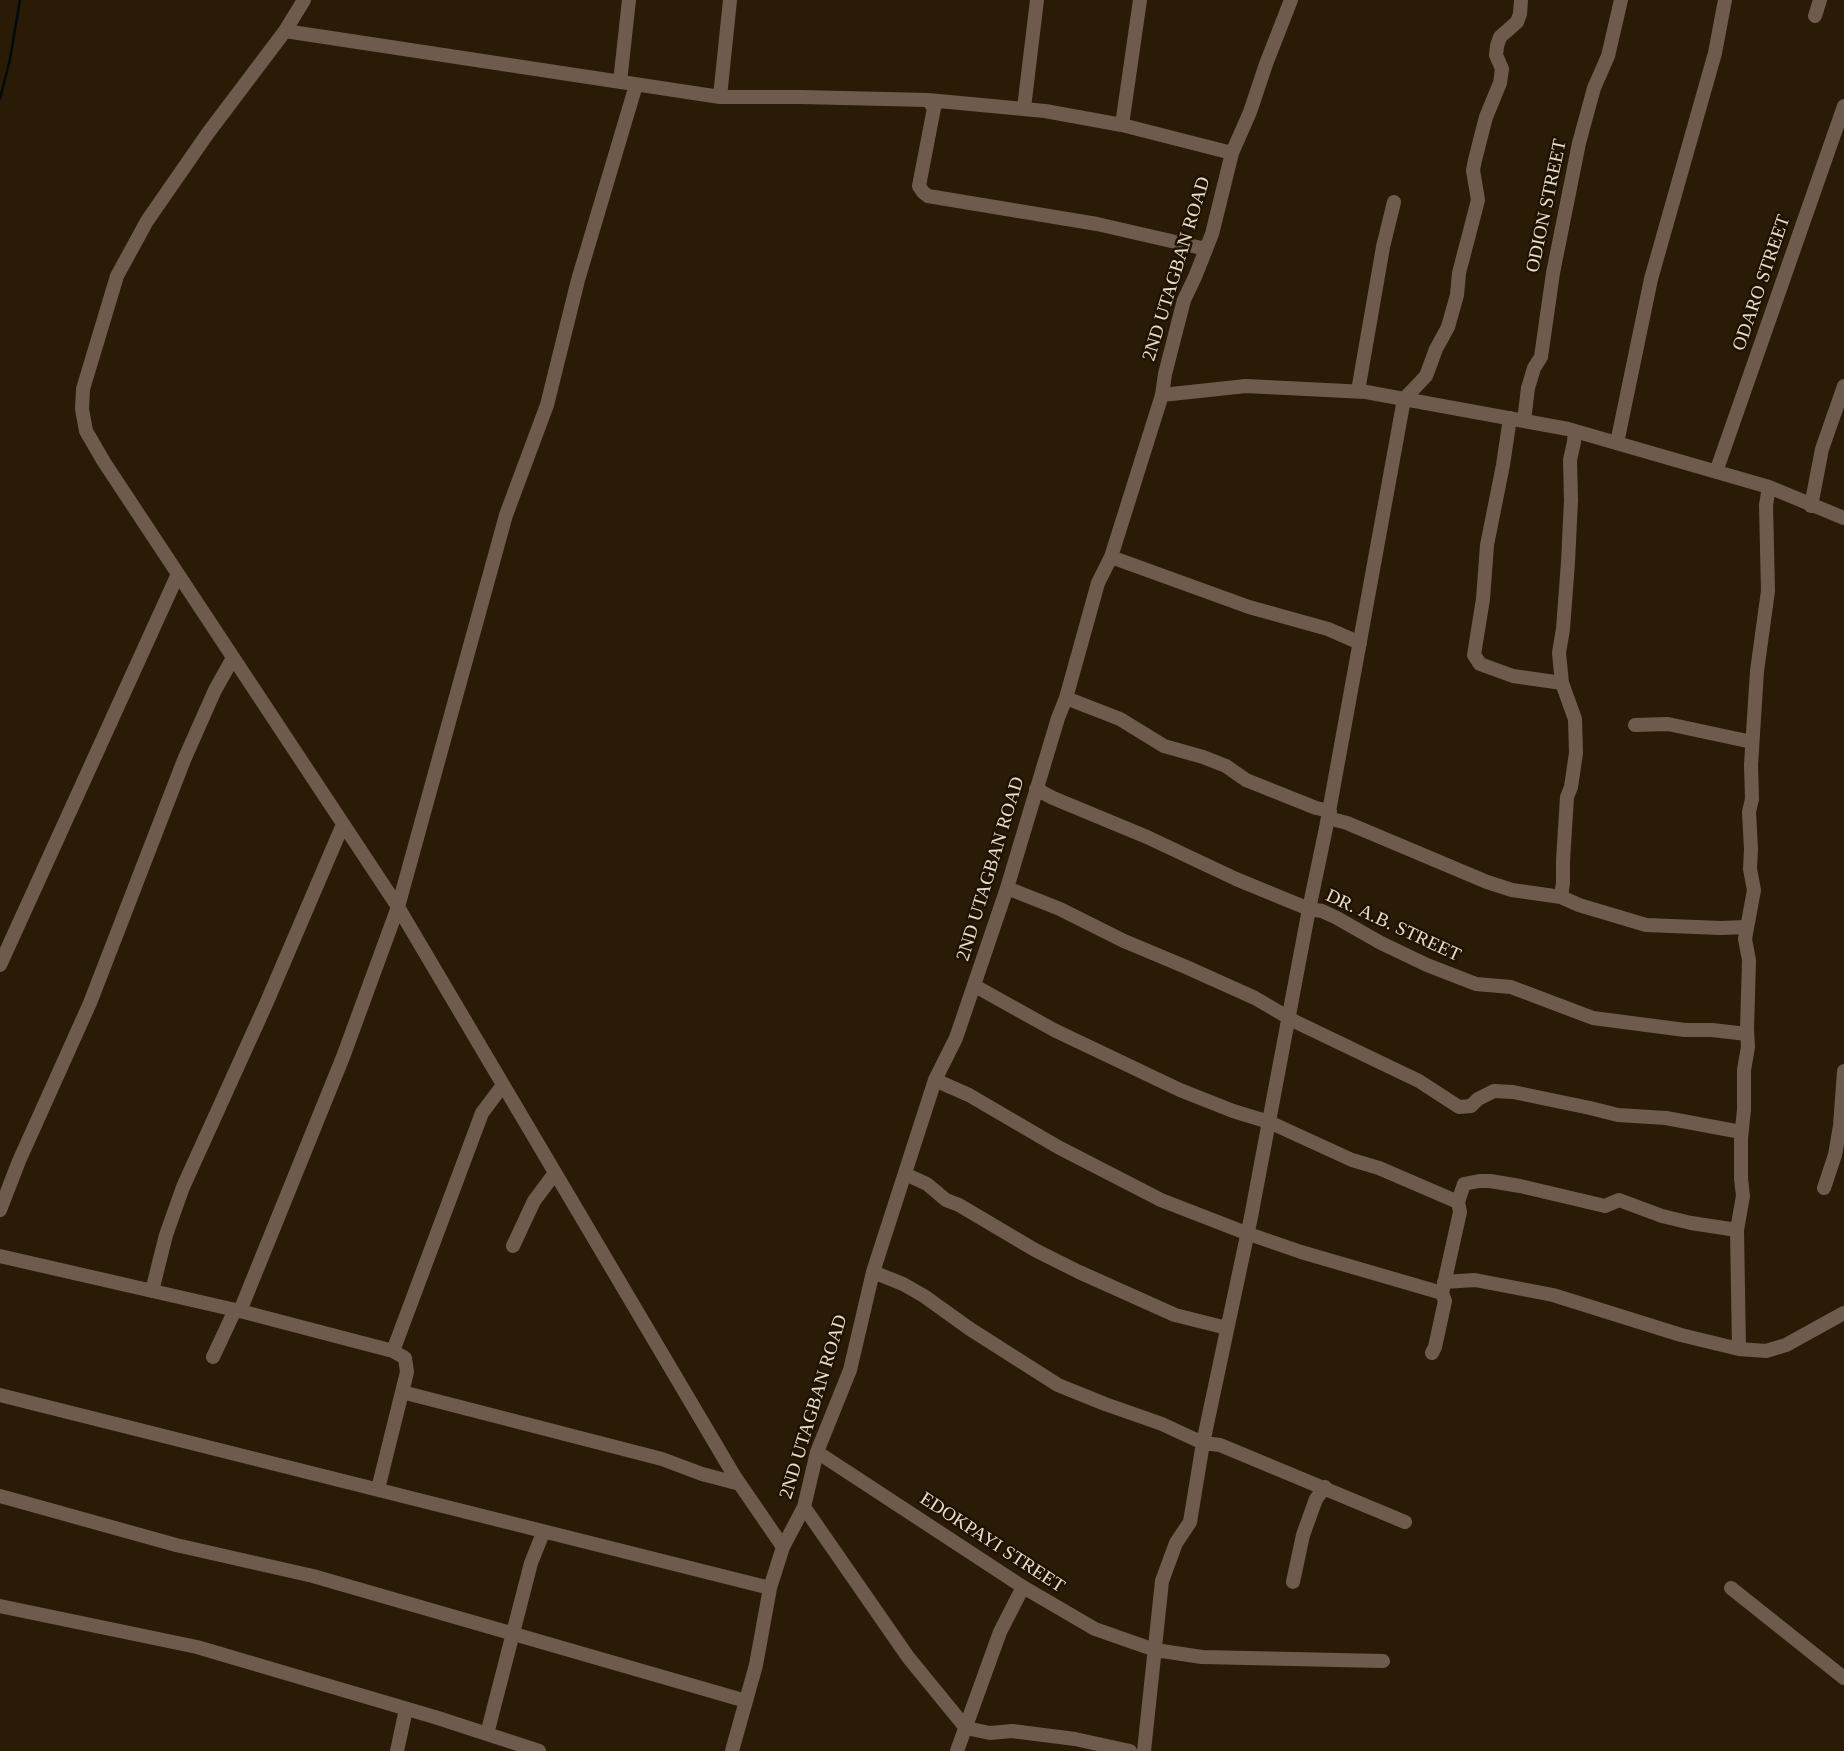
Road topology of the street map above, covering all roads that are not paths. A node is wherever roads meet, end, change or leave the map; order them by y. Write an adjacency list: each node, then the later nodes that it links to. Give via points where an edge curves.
1 (304, 0): 12 (street)
2 (629, 0): 13 (street)
3 (730, 0): 15 (street)
4 (1037, 0): 18 (street)
5 (1140, 0): 19 (street)
6 (1291, 0): 20 (street, 2ND UTAGBAN ROAD)
7 (1521, 0): 23 (street, via 1517,22 1497,46 1500,83 1473,170 1478,200 1448,327)
8 (1620, 0): 29 (street, ODION STREET, via 1608,56 1579,143 1541,357)
9 (1725, 0): 31 (street, via 1715,52 1651,279)
10 (1820, 0): 11 (street)
11 (1815, 16)
12 (285, 31): 13 (street); 37 (street, via 147,220 117,276 83,389 86,431)
13 (620, 82): 14 (street)
14 (636, 85): 15 (street); 49 (street, via 578,280 547,405 506,515)
15 (720, 97): 16 (street)
16 (928, 100): 18 (street); 22 (street, via 934,108 919,186 928,196 1097,224)
17 (1844, 106): 32 (street, ODARO STREET)
18 (1024, 108): 19 (street)
19 (1122, 124): 20 (street)
20 (1232, 153): 22 (street, 2ND UTAGBAN ROAD)
21 (1394, 202): 25 (street)
22 (1206, 249): 26 (street, 2ND UTAGBAN ROAD, via 1184,300)
23 (1426, 376): 27 (street); 28 (street)
24 (1844, 386): 34 (street, via 1822,449)
25 (1358, 391): 26 (street, via 1246,386); 27 (street)
26 (1162, 395): 36 (street, 2ND UTAGBAN ROAD)
27 (1405, 398): 28 (street); 38 (street)
28 (1435, 404): 29 (street)
29 (1517, 420): 30 (street); 40 (street, ODION STREET, via 1487,545 1474,655 1480,664 1513,676)
30 (1575, 431): 31 (street); 40 (street, via 1559,653)
31 (1617, 443): 32 (street)
32 (1716, 472): 33 (street)
33 (1769, 488): 34 (street); 43 (street, via 1768,591)
34 (1811, 506): 35 (street)
35 (1844, 518)
36 (1111, 557): 38 (street); 41 (street, 2ND UTAGBAN ROAD, via 1098,583)
37 (178, 574): 39 (street); 52 (street)
38 (1360, 643): 45 (street)
39 (233, 658): 49 (street); 65 (street, via 184,760 90,1003)
40 (1562, 683): 48 (street, via 1575,719 1576,752 1567,797)
41 (1066, 698): 44 (street, 2ND UTAGBAN ROAD); 45 (street, via 1110,714 1164,746 1226,766 1246,780)
42 (1635, 725): 43 (street, via 1668,724)
43 (1752, 742): 51 (street, via 1749,812 1754,890)
44 (1036, 789): 47 (street, 2ND UTAGBAN ROAD); 50 (street, DR. A.B. STREET)
45 (1329, 815): 48 (street, via 1487,882); 50 (street)
46 (341, 829): 72 (street, via 183,1187)
47 (1007, 888): 53 (street, 2ND UTAGBAN ROAD); 54 (street)
48 (1561, 897): 51 (street, via 1646,925)
49 (398, 907): 58 (street); 73 (street, via 342,1057)
50 (1309, 909): 54 (street); 55 (street, DR. A.B. STREET, via 1322,911 1427,965 1476,984 1511,987 1593,1018)
51 (1746, 928): 55 (street)
52 (0, 965)
53 (975, 986): 57 (street, 2ND UTAGBAN ROAD); 59 (street, via 1180,1090)
54 (1289, 1016): 59 (street); 60 (street, via 1419,1081 1459,1107 1471,1106 1494,1091)
55 (1747, 1034): 60 (street)
56 (1844, 1071): 63 (street, via 1840,1126)
57 (935, 1080): 62 (street, 2ND UTAGBAN ROAD); 67 (street, via 969,1094 1106,1173)
58 (503, 1085): 61 (street); 77 (street, via 482,1113)
59 (1269, 1122): 64 (street); 67 (street)
60 (1741, 1132): 66 (street, via 1742,1196)
61 (555, 1173): 68 (street, via 534,1201); 84 (street)
62 (905, 1174): 70 (street, 2ND UTAGBAN ROAD); 75 (street, via 1079,1272 1175,1315)
63 (1824, 1188)
64 (1458, 1202): 66 (street, via 1464,1184 1490,1181 1605,1206 1619,1200 1662,1216); 71 (street, via 1460,1212)
65 (0, 1210)
66 (1737, 1230): 76 (street)
67 (1246, 1233): 71 (street, via 1301,1252); 75 (street)
68 (513, 1246)
69 (0, 1256): 72 (street)
70 (873, 1272): 82 (street, via 924,1296 1058,1385); 83 (street, 2ND UTAGBAN ROAD, via 850,1370)
71 (1443, 1288): 76 (street, via 1475,1280 1553,1295); 78 (street, via 1445,1301)
72 (152, 1291): 73 (street)
73 (237, 1311): 77 (street); 79 (street)
74 (1844, 1313): 76 (street, via 1786,1345 1766,1351)
75 (1227, 1328): 82 (street)
76 (1740, 1349)
77 (393, 1351): 80 (street, via 405,1358)
78 (1432, 1353)
79 (213, 1357)
80 (402, 1392): 84 (street, via 662,1459); 86 (street)
81 (0, 1395): 86 (street)
82 (1203, 1443): 85 (street, via 1220,1445); 98 (street, via 1190,1522 1161,1581)
83 (817, 1452): 88 (street, 2ND UTAGBAN ROAD); 93 (street, EDOKPAYI STREET)
84 (740, 1485): 91 (street)
85 (1325, 1487): 89 (street); 92 (street, via 1303,1535)
86 (378, 1489): 94 (street)
87 (0, 1496): 97 (street, via 176,1545 313,1576)
88 (804, 1507): 91 (street, 2ND UTAGBAN ROAD); 103 (street, via 908,1657)
89 (1405, 1522)
90 (543, 1533): 97 (street)
91 (783, 1547): 94 (street, 2ND UTAGBAN ROAD)
92 (1293, 1582)
93 (1023, 1587): 98 (street, EDOKPAYI STREET, via 1095,1629); 103 (street, via 1000,1632)
94 (770, 1588): 101 (street, 2ND UTAGBAN ROAD)
95 (1731, 1588): 100 (street)
96 (0, 1606): 102 (street, via 197,1647)
97 (514, 1634): 101 (street); 104 (street)
98 (1155, 1650): 99 (street, EDOKPAYI STREET, via 1202,1657); 111 (street)
99 (1383, 1661)
100 (1844, 1678)
101 (746, 1701): 108 (street, 2ND UTAGBAN ROAD)
102 (406, 1709): 104 (street); 106 (street)
103 (966, 1728): 109 (street); 110 (street, via 1075,1739)
104 (487, 1734): 105 (street)
105 (509, 1746): 107 (street)
106 (397, 1751)
107 (539, 1751)
108 (732, 1751)
109 (957, 1751)
110 (1130, 1751)
111 (1144, 1751)

